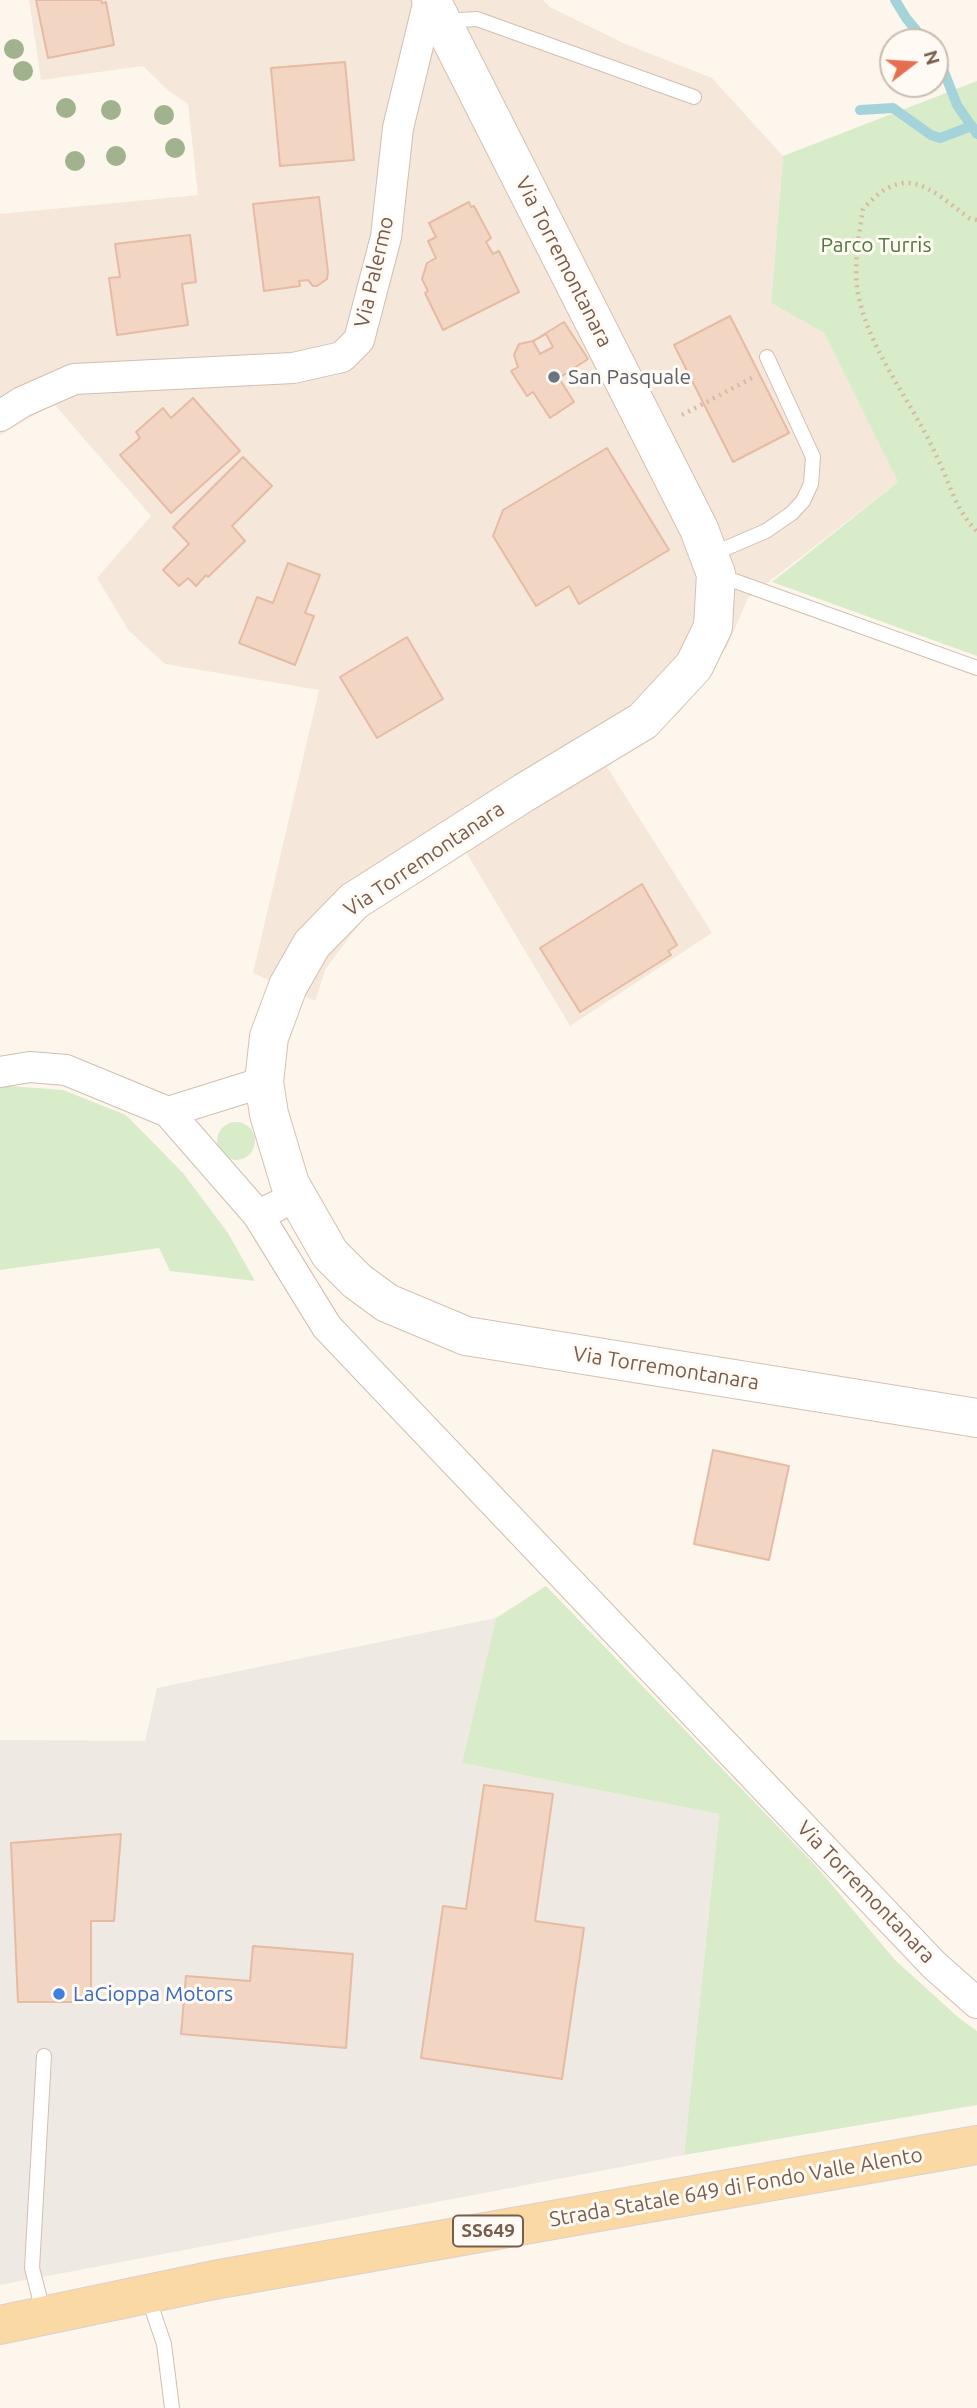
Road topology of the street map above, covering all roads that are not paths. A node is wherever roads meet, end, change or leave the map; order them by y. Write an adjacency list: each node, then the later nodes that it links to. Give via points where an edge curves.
1 (434, 7): 2 (lane); 4 (street, Via Palermo, via 398,128 386,237 359,340 342,357 293,369 74,379); 5 (street, Via Torremontanara, via 693,517)
2 (694, 97)
3 (767, 357): 5 (lane, via 813,457 811,484 792,513)
4 (0, 416)
5 (712, 565): 6 (lane); 8 (street, Via Torremontanara, via 713,627 694,666 643,721 354,901 312,944 288,986 269,1037)
6 (977, 668)
7 (0, 1072): 9 (street, via 30,1067 66,1070)
8 (264, 1082): 9 (street); 10 (street, Via Torremontanara, via 269,1114)
9 (168, 1112): 11 (street, Via Torremontanara)
10 (295, 1197): 11 (street); 12 (street, Via Torremontanara, via 330,1254 357,1281 387,1303 466,1336)
11 (258, 1214): 13 (street, Via Torremontanara, via 327,1327 934,1965)
12 (977, 1418)
13 (977, 2003)
14 (44, 2056): 17 (lane, via 32,2267)
15 (977, 2145): 16 (main road, Strada Statale 649 di Fondo Valle Alento / SS649)
16 (147, 2294): 17 (main road, Strada Statale 649 di Fondo Valle Alento / SS649); 19 (lane, via 164,2344)
17 (44, 2316): 18 (main road, Strada Statale 649 di Fondo Valle Alento / SS649)
18 (0, 2325)
19 (172, 2408)

